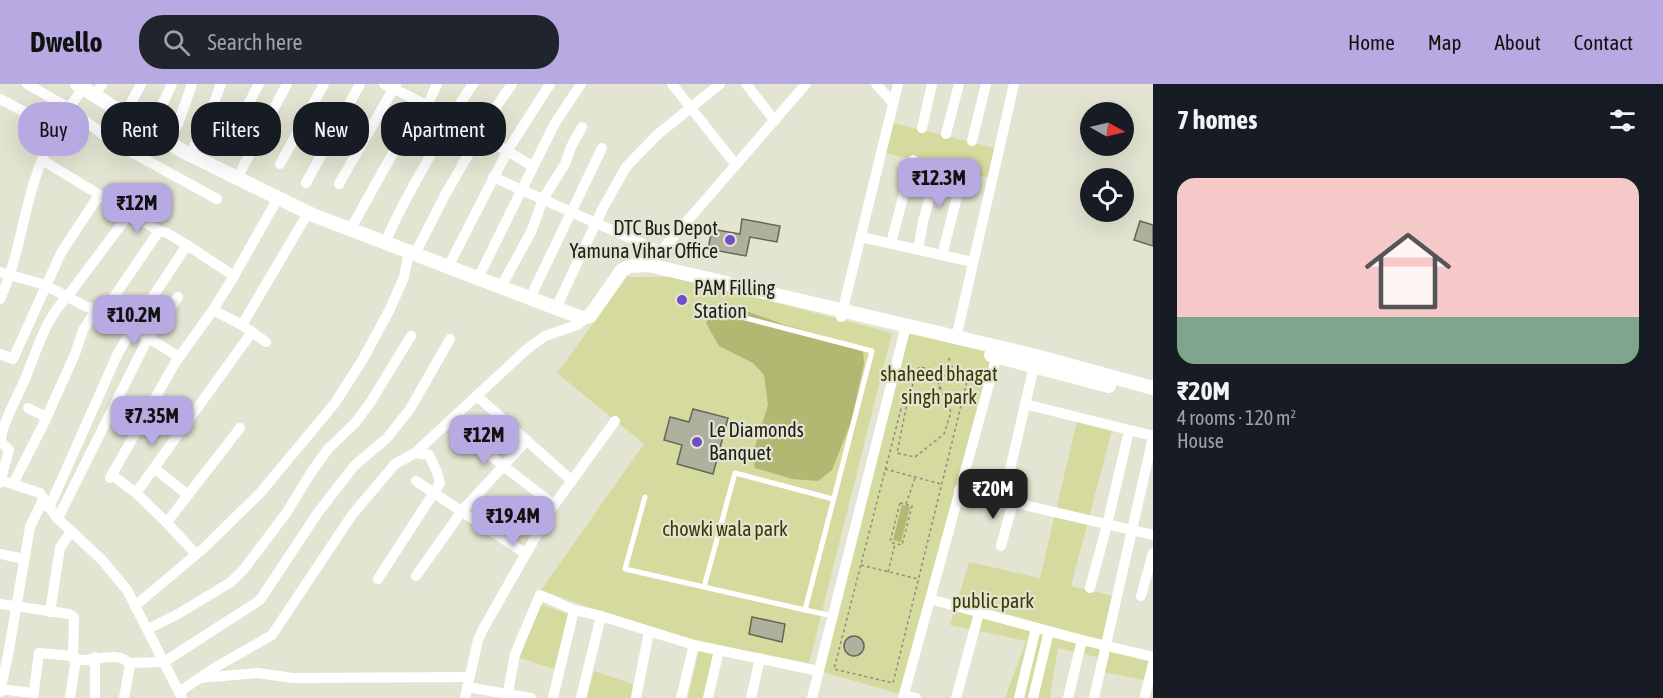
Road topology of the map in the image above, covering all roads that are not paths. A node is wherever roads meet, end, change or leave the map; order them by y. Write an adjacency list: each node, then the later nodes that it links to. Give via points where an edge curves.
1 (27, 84): 28 (street)
2 (141, 84): 31 (street)
3 (172, 84): 32 (street)
4 (192, 84): 41 (street)
5 (221, 84): 51 (street)
6 (259, 84): 33 (street)
7 (286, 84): 64 (street)
8 (324, 84): 58 (street)
9 (360, 84): 65 (street)
10 (437, 84): 35 (street)
11 (473, 84): 36 (street)
12 (512, 84): 37 (street)
13 (550, 84): 50 (street)
14 (581, 84): 61 (street)
15 (672, 84): 40 (street)
16 (720, 84): 40 (street)
17 (746, 84): 42 (street)
18 (806, 84): 42 (street)
19 (876, 84): 38 (street)
20 (898, 84): 38 (street)
21 (932, 84): 45 (street)
22 (958, 84): 46 (street)
23 (986, 84): 47 (street)
24 (1014, 84): 86 (street)
25 (391, 85): 34 (street); 66 (street)
26 (89, 88): 29 (street); 30 (street)
27 (0, 99): 39 (street)
28 (58, 102)
29 (75, 102)
30 (108, 102)
31 (131, 102)
32 (163, 102)
33 (249, 102)
34 (419, 102)
35 (426, 102)
36 (461, 102)
37 (500, 102)
38 (893, 103): 78 (street)
39 (18, 108)
40 (690, 108): 59 (street); 75 (street, via 630,162)
41 (179, 121)
42 (775, 121): 59 (street)
43 (89, 124): 70 (street, via 111,141)
44 (582, 127): 71 (street)
45 (922, 128)
46 (946, 134)
47 (972, 141)
48 (179, 148): 51 (street)
49 (602, 148): 72 (street)
50 (507, 151): 61 (street); 63 (street)
51 (190, 154): 64 (street)
52 (44, 156): 56 (street)
53 (394, 156): 76 (street)
54 (431, 156): 79 (street)
55 (469, 156): 84 (street)
56 (42, 160): 68 (street); 89 (street)
57 (913, 160): 80 (street)
58 (280, 164)
59 (736, 165): 83 (street)
60 (938, 165): 82 (street)
61 (532, 166): 67 (street)
62 (964, 170): 85 (street)
63 (493, 177): 67 (street); 88 (street)
64 (237, 178): 69 (street)
65 (306, 183)
66 (339, 184)
67 (522, 191): 71 (street); 91 (street)
68 (103, 197): 73 (street); 92 (street, via 94,201)
69 (278, 198): 74 (street); 90 (street)
70 (217, 199)
71 (543, 199): 72 (street); 93 (street, via 532,230)
72 (571, 212): 75 (street); 96 (street)
73 (130, 213): 77 (street); 94 (street)
74 (308, 213): 76 (street); 104 (street)
75 (596, 223): 83 (street); 99 (street)
76 (350, 230): 79 (street)
77 (159, 231): 81 (street); 100 (street)
78 (861, 237): 80 (street); 102 (street)
79 (385, 243): 84 (street)
80 (891, 243): 82 (street)
81 (187, 245): 90 (street); 105 (street)
82 (918, 250): 85 (street)
83 (661, 252): 87 (street)
84 (412, 253): 88 (street); 155 (street, via 389,310 335,403 260,493)
85 (942, 255): 86 (street)
86 (973, 262): 110 (street)
87 (649, 266): 102 (street, via 675,276); 103 (street, via 622,270)
88 (447, 267): 91 (street)
89 (5, 274): 92 (street); 97 (street)
90 (234, 276): 101 (street)
91 (477, 278): 93 (street)
92 (45, 285): 94 (street); 114 (street, via 14,359)
93 (501, 287): 96 (street)
94 (67, 297): 100 (street); 132 (street, via 39,341 1,434 1,442 9,450)
95 (178, 297): 109 (street)
96 (530, 298): 99 (street)
97 (0, 299)
98 (704, 307): 141 (lane, via 872,351)
99 (556, 308): 103 (street)
100 (100, 310): 105 (street); 122 (street, via 83,330)
101 (213, 310): 104 (street); 115 (street)
102 (841, 315): 106 (street)
103 (585, 319): 118 (street, via 526,349)
104 (242, 325): 107 (street)
105 (133, 328): 109 (street); 143 (street)
106 (905, 329): 110 (street); 113 (street); 172 (street)
107 (252, 332): 112 (street); 131 (street)
108 (411, 336): 174 (street, via 370,403 328,449 244,568 231,582)
109 (148, 338): 115 (street); 146 (street)
110 (956, 338): 113 (street)
111 (450, 339): 185 (street, via 410,410 387,438 354,465 265,595)
112 (266, 342)
113 (998, 352): 116 (street); 117 (street); 136 (street)
114 (0, 354)
115 (179, 357): 137 (street, via 111,477)
116 (1034, 366): 119 (street); 120 (street)
117 (1153, 388)
118 (477, 396): 123 (street); 128 (street)
119 (1153, 398)
120 (1025, 404): 127 (street); 142 (street)
121 (28, 408): 122 (street)
122 (46, 417): 135 (street)
123 (453, 418): 129 (street); 130 (street)
124 (615, 421): 133 (street)
125 (240, 428): 139 (street)
126 (1128, 435): 148 (street)
127 (1153, 437): 149 (street)
128 (528, 440): 130 (street); 133 (street)
129 (415, 453): 138 (street, via 429,455 440,483); 189 (street, via 395,464 352,515 272,635)
130 (503, 466): 144 (street); 145 (street)
131 (154, 468): 137 (street); 139 (street)
132 (0, 481): 135 (street)
133 (572, 481): 144 (street)
134 (416, 482): 138 (street)
135 (13, 484): 143 (street, via 40,493)
136 (959, 490): 142 (street); 163 (street)
137 (136, 493): 147 (street)
138 (435, 493): 145 (street); 159 (street)
139 (188, 495): 147 (street)
140 (645, 497): 160 (lane, via 625,569)
141 (833, 499): 160 (lane, via 735,473); 168 (lane)
142 (1008, 501): 148 (street); 152 (street)
143 (46, 504): 146 (street); 157 (street, via 30,527)
144 (554, 506): 156 (street)
145 (462, 511): 156 (street); 158 (street)
146 (58, 518): 150 (street)
147 (167, 522): 155 (street)
148 (1107, 525): 149 (street); 161 (street)
149 (1132, 530): 151 (street); 179 (street)
150 (71, 531): 165 (street, via 102,560); 169 (street, via 60,549)
151 (1153, 535)
152 (1001, 546)
153 (1153, 553): 162 (street)
154 (0, 554): 157 (street)
155 (196, 554): 165 (street)
156 (526, 554): 190 (street, via 483,629)
157 (24, 559): 166 (street)
158 (416, 576)
159 (378, 579)
160 (704, 587): 168 (lane)
161 (1090, 588)
162 (1141, 596)
163 (930, 599): 170 (street); 196 (street)
164 (0, 604): 166 (street)
165 (135, 606): 174 (street)
166 (15, 607): 169 (street); 191 (street)
167 (574, 610): 171 (street); 194 (street, via 540,595 515,654); 201 (street)
168 (806, 610): 172 (lane)
169 (50, 612): 181 (street, via 74,617)
170 (979, 613): 173 (street); 209 (street)
171 (602, 616): 176 (street); 202 (street)
172 (833, 616): 188 (street)
173 (1036, 628): 175 (street); 210 (street)
174 (148, 629): 185 (street)
175 (1050, 631): 177 (street); 211 (street)
176 (649, 632): 178 (street); 203 (street)
177 (1082, 640): 179 (street); 212 (street)
178 (694, 645): 180 (street); 204 (street)
179 (1106, 646): 183 (street); 213 (street)
180 (719, 650): 184 (street); 205 (street)
181 (74, 657): 182 (street); 195 (street, via 39,653); 197 (street)
182 (95, 657): 186 (street, via 123,659); 198 (street)
183 (1153, 657)
184 (760, 658): 188 (street); 206 (street)
185 (164, 662): 186 (street); 193 (street)
186 (128, 663): 199 (street)
187 (1153, 664): 192 (street)
188 (819, 671): 207 (street)
189 (199, 678): 190 (street, via 258,673); 193 (street)
190 (467, 687): 194 (street)
191 (0, 690): 195 (street)
192 (1145, 694)
193 (181, 695)
194 (508, 695): 200 (street)
195 (33, 696)
196 (904, 696): 208 (street)
197 (70, 698)
198 (95, 698)
199 (124, 698)
200 (531, 698)
201 (553, 698)
202 (581, 698)
203 (636, 698)
204 (681, 698)
205 (708, 698)
206 (751, 698)
207 (812, 698)
208 (916, 698)
209 (957, 698)
210 (1019, 698)
211 (1033, 698)
212 (1068, 698)
213 (1094, 698)

